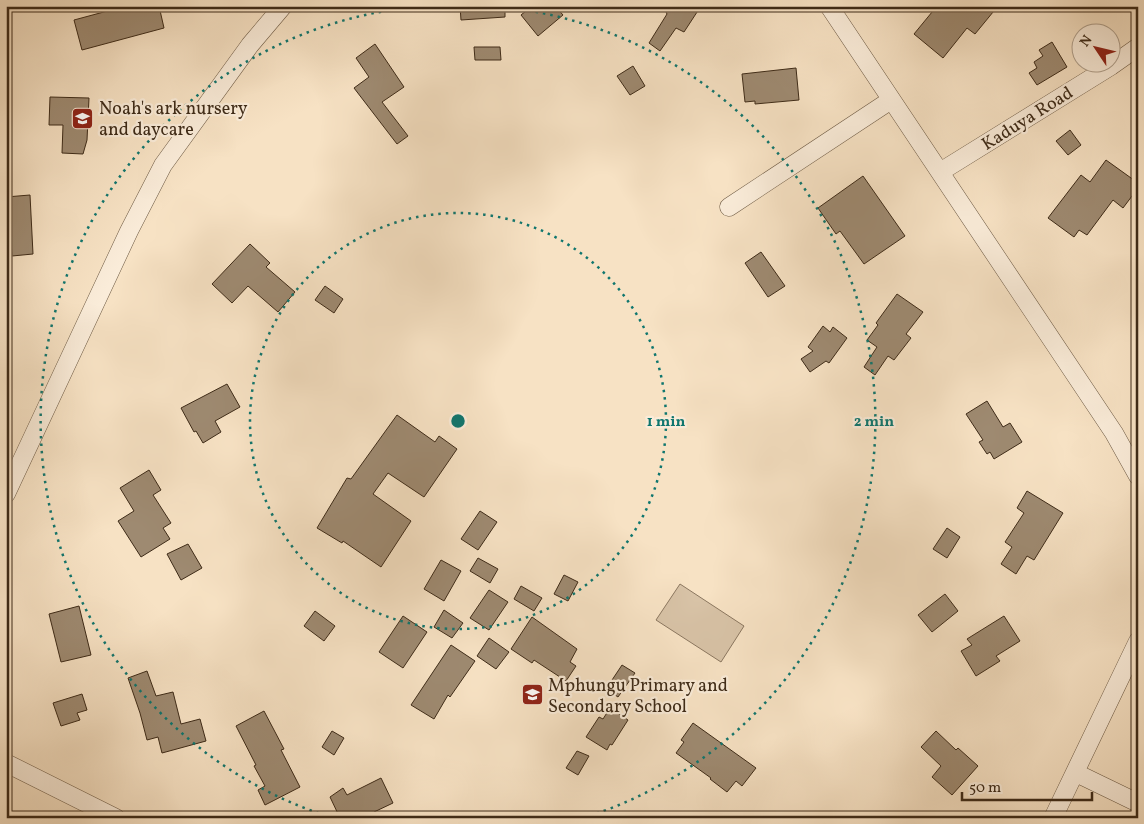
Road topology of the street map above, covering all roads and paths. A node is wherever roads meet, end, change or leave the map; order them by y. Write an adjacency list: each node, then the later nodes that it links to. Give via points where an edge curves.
1 (283, 6): 8 (street, via 250,45 163,165)
2 (829, 6): 4 (street)
3 (1138, 47): 5 (street, Kaduya Road)
4 (891, 100): 5 (street); 6 (street)
5 (940, 172): 7 (street, via 1114,433)
6 (729, 207)
7 (1138, 476)
8 (6, 494)
9 (1138, 641): 11 (street)
10 (6, 763): 13 (street)
11 (1076, 773): 12 (street); 14 (street)
12 (1138, 803)
13 (116, 818)
14 (1053, 818)

